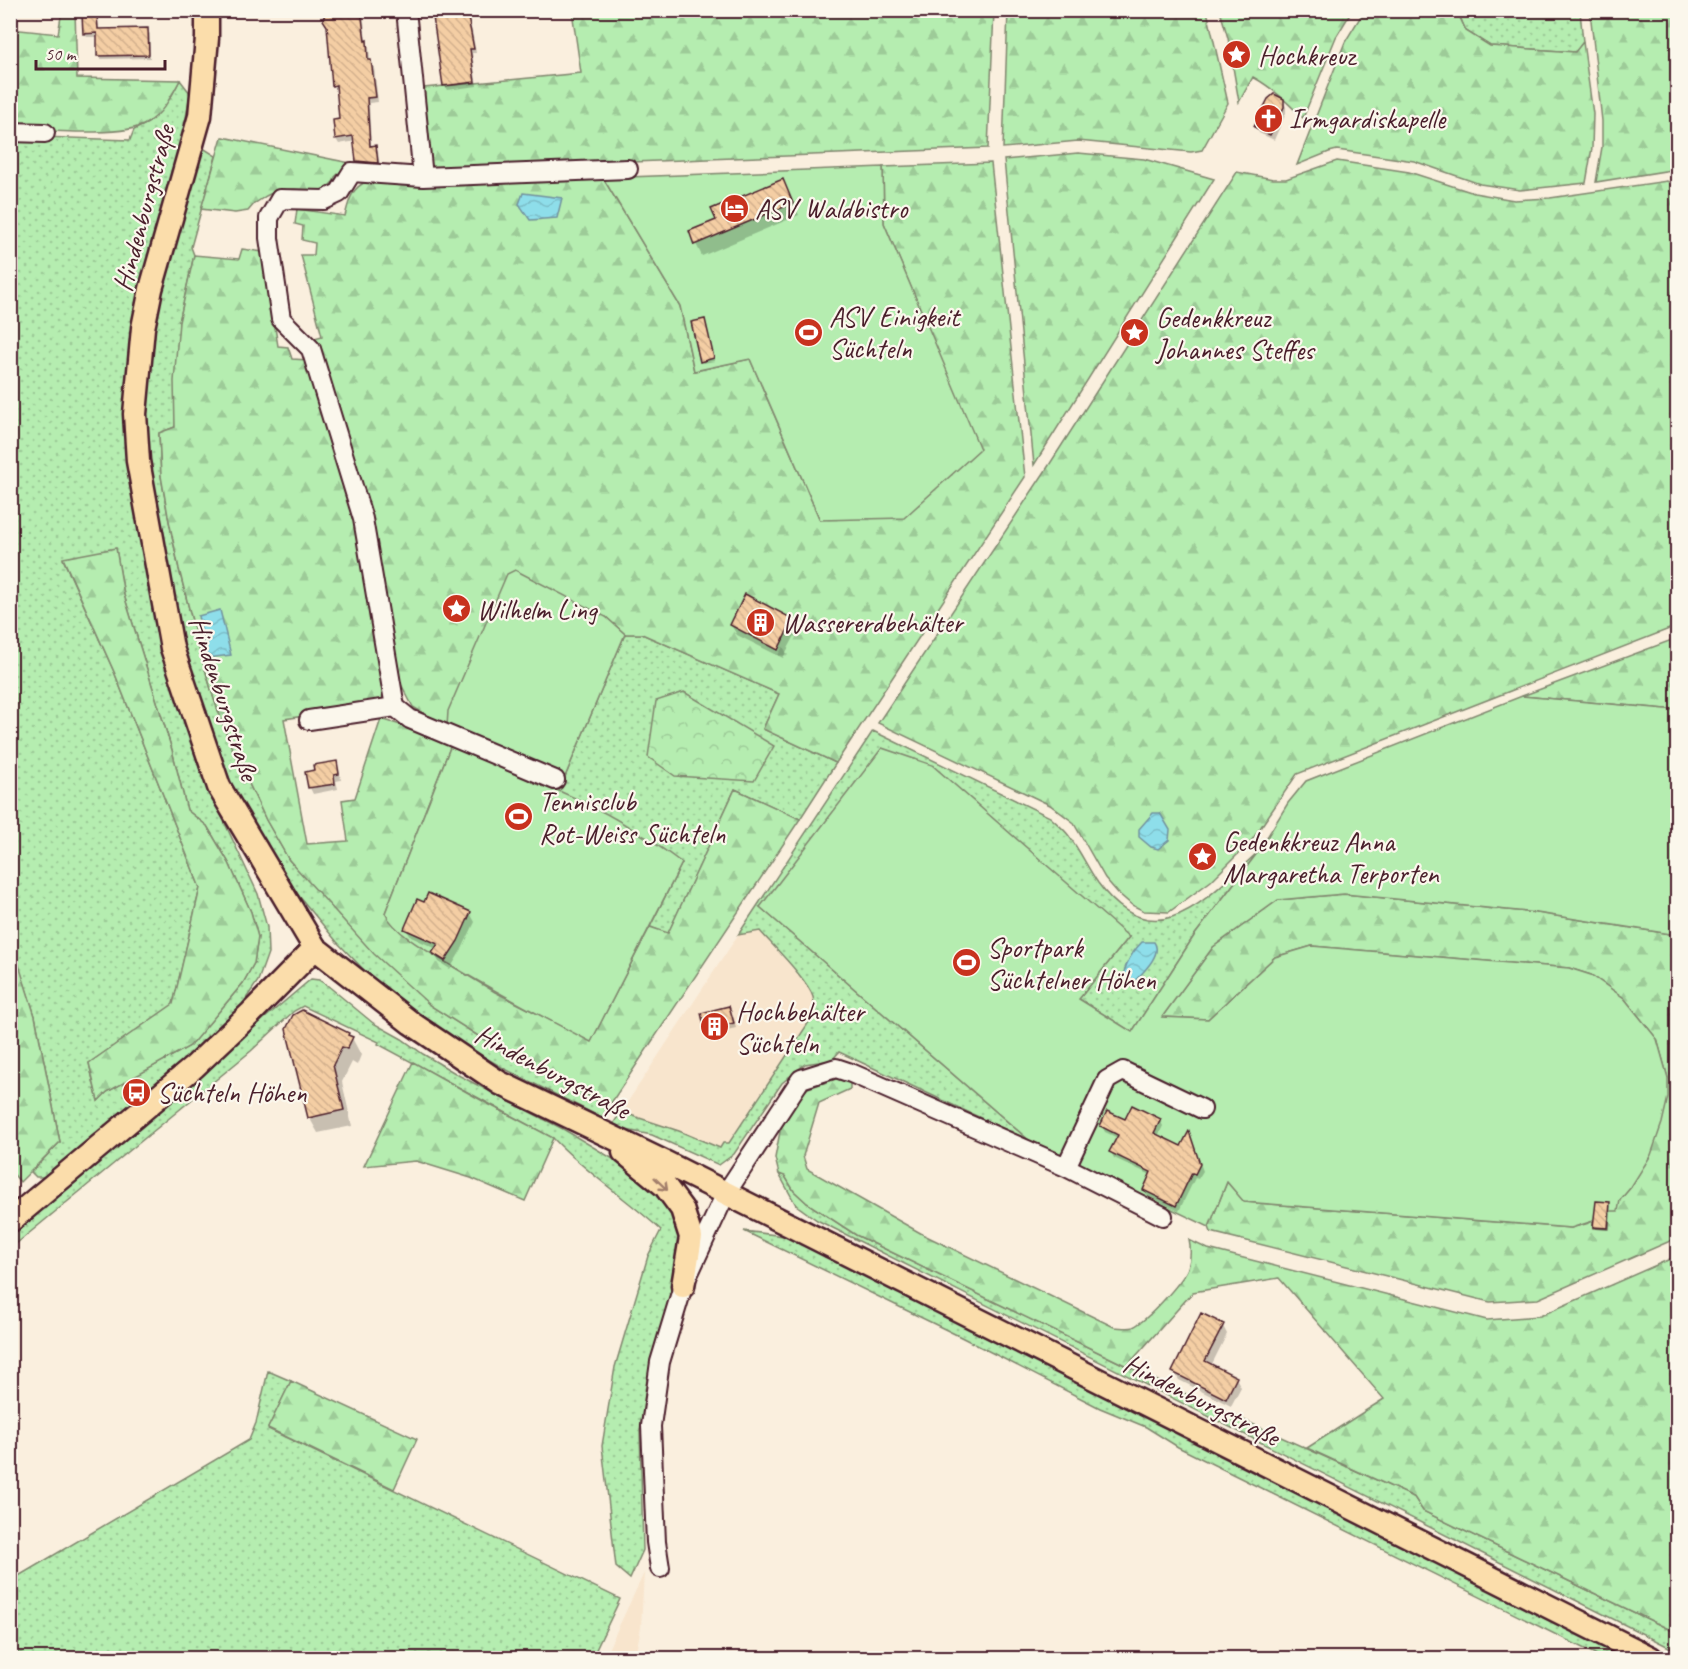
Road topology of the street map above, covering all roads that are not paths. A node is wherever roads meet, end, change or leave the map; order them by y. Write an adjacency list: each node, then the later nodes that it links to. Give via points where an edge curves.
1 (207, 10): 10 (main road, Hindenburgstraße, via 200,116 143,328 135,414 138,461 172,648 219,787)
2 (406, 10): 6 (street)
3 (10, 132): 4 (street)
4 (45, 133)
5 (628, 169): 6 (street)
6 (423, 177): 7 (street, via 352,172 339,193 324,200 280,199 269,218 281,319 311,348 363,519)
7 (394, 707): 8 (street); 9 (street, via 410,719)
8 (309, 720)
9 (555, 780)
10 (315, 948): 12 (main road, Hindenburgstraße, via 411,1023 500,1083); 16 (main road, via 194,1067)
11 (1202, 1109): 13 (street, via 1123,1071 1107,1080)
12 (600, 1132): 14 (main road, Hindenburgstraße); 17 (main road, one-way to 17, via 664,1186 682,1209 691,1237)
13 (1066, 1167): 14 (street, via 836,1068 801,1079); 15 (street)
14 (726, 1193): 17 (street); 19 (main road, Hindenburgstraße)
15 (1163, 1216)
16 (10, 1221)
17 (683, 1286): 18 (street, via 660,1362 651,1426)
18 (660, 1568)
19 (1651, 1659)

